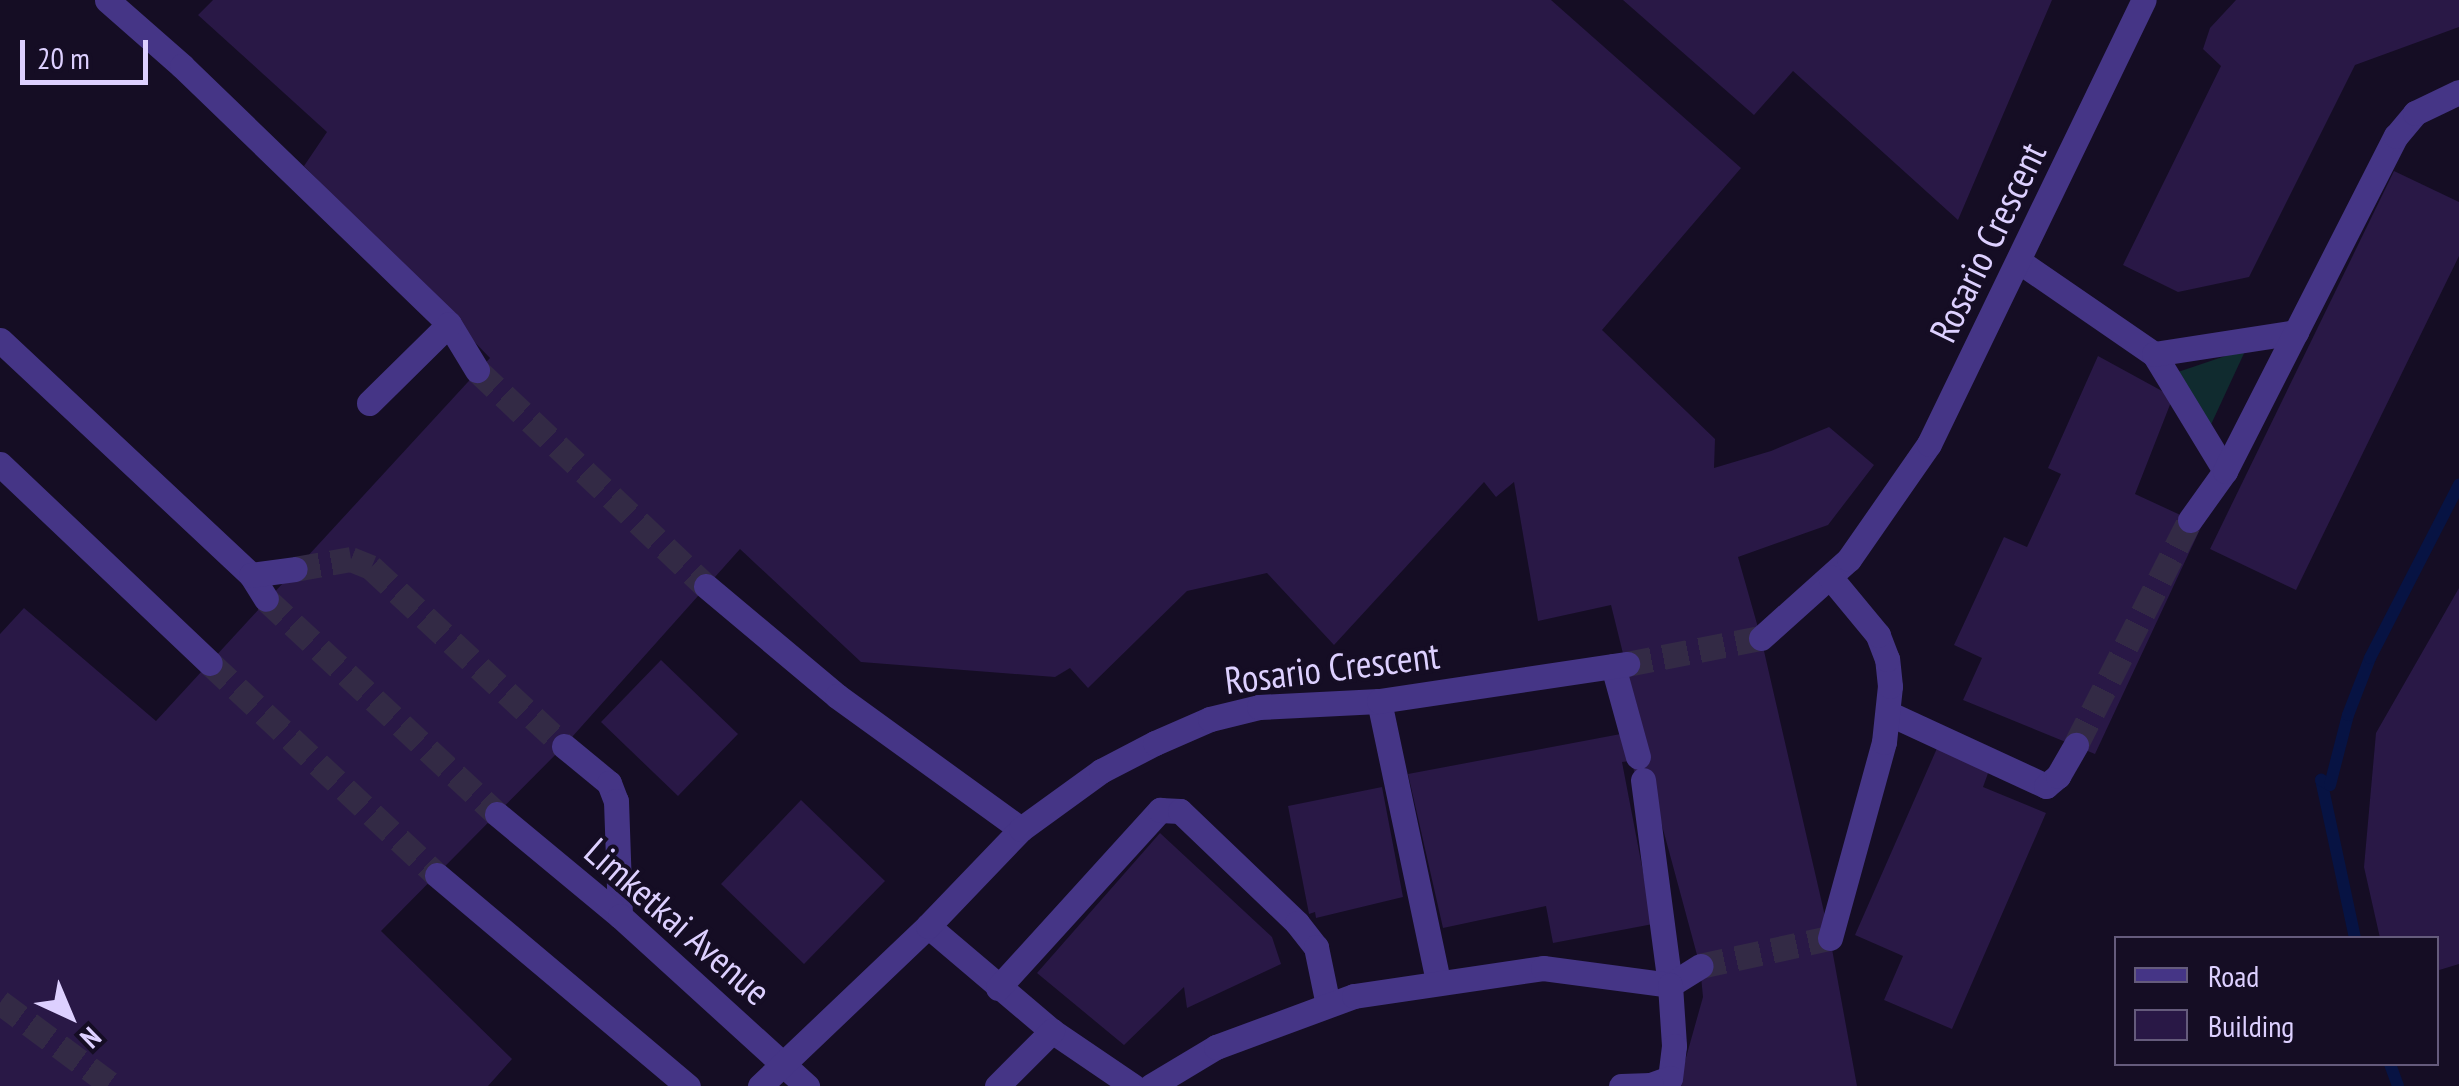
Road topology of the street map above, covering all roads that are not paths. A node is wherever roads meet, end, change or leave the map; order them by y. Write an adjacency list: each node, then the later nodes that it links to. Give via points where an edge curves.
1 (107, 0): 5 (street)
2 (2144, 0): 4 (street, Rosario Crescent)
3 (2459, 92): 6 (street, via 2414,113 2396,136)
4 (2020, 262): 8 (street); 16 (street, Rosario Crescent, via 1929,444 1873,530)
5 (449, 324): 9 (street); 10 (street)
6 (2296, 332): 8 (street); 12 (street)
7 (0, 340): 15 (street)
8 (2154, 354): 12 (street)
9 (477, 370)
10 (369, 403)
11 (0, 464): 20 (street)
12 (2225, 471): 13 (street)
13 (2190, 520)
14 (295, 568): 15 (street)
15 (251, 575): 18 (street)
16 (1830, 577): 19 (street, Rosario Crescent); 22 (street, via 1883,647)
17 (706, 586): 26 (street, via 837,696)
18 (266, 599)
19 (1761, 638)
20 (210, 662)
21 (1379, 700): 26 (street, Rosario Crescent, via 1260,707 1210,719 1101,771); 32 (street); 33 (street, Rosario Crescent, via 1620,665)
22 (1888, 713): 23 (street, via 2046,786); 30 (street)
23 (2076, 745)
24 (564, 746): 28 (street, via 609,783 616,801)
25 (496, 814): 28 (street, Limketkai Avenue)
26 (1021, 829): 29 (street, Rosario Crescent)
27 (436, 875): 38 (street)
28 (620, 916): 37 (street, Limketkai Avenue)
29 (928, 926): 34 (street); 37 (street, Rosario Crescent)
30 (1830, 938)
31 (1700, 966): 33 (street)
32 (1438, 981): 33 (street, via 1542,968); 35 (street)
33 (1670, 986): 44 (street, via 1670,1078)
34 (998, 988): 35 (street, via 1160,810 1180,811 1297,922 1316,948); 36 (street)
35 (1328, 1005): 43 (street, via 1216,1047)
36 (1052, 1031): 41 (street); 42 (street)
37 (782, 1063): 39 (street, Rosario Crescent); 40 (street, Limketkai Avenue)
38 (688, 1086)
39 (760, 1086)
40 (807, 1086)
41 (997, 1086)
42 (1133, 1086)
43 (1151, 1086)
44 (1621, 1086)

